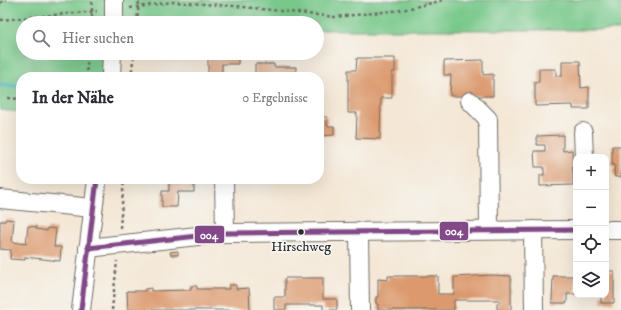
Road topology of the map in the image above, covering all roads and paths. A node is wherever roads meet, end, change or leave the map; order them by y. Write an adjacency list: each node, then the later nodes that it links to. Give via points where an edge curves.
1 (6, 0): 5 (path)
2 (92, 0): 7 (path)
3 (139, 0): 6 (path)
4 (444, 0): 6 (path, via 402,10 335,17 174,2)
5 (0, 3)
6 (139, 7): 8 (path); 11 (path)
7 (93, 11): 8 (path); 9 (path); 10 (path)
8 (114, 11)
9 (41, 16)
10 (93, 16)
11 (138, 16)
12 (16, 18): 13 (path)
13 (0, 20)
14 (87, 60): 17 (path)
15 (112, 60): 18 (street)
16 (133, 60): 19 (path)
17 (86, 72)
18 (111, 72)
19 (132, 72)
20 (8, 98): 21 (path)
21 (16, 99)
22 (470, 101): 29 (street, via 488,119)
23 (583, 132): 24 (street)
24 (584, 154)
25 (96, 184): 28 (street)
26 (224, 184): 35 (street)
27 (0, 199): 28 (street)
28 (93, 208): 36 (street)
29 (489, 230): 30 (street); 34 (street)
30 (533, 230): 31 (street); 39 (street)
31 (573, 230)
32 (609, 230): 33 (street)
33 (621, 230)
34 (359, 231): 35 (street); 38 (street)
35 (225, 233): 36 (street)
36 (88, 248): 37 (street)
37 (81, 310)
38 (360, 310)
39 (534, 310)

